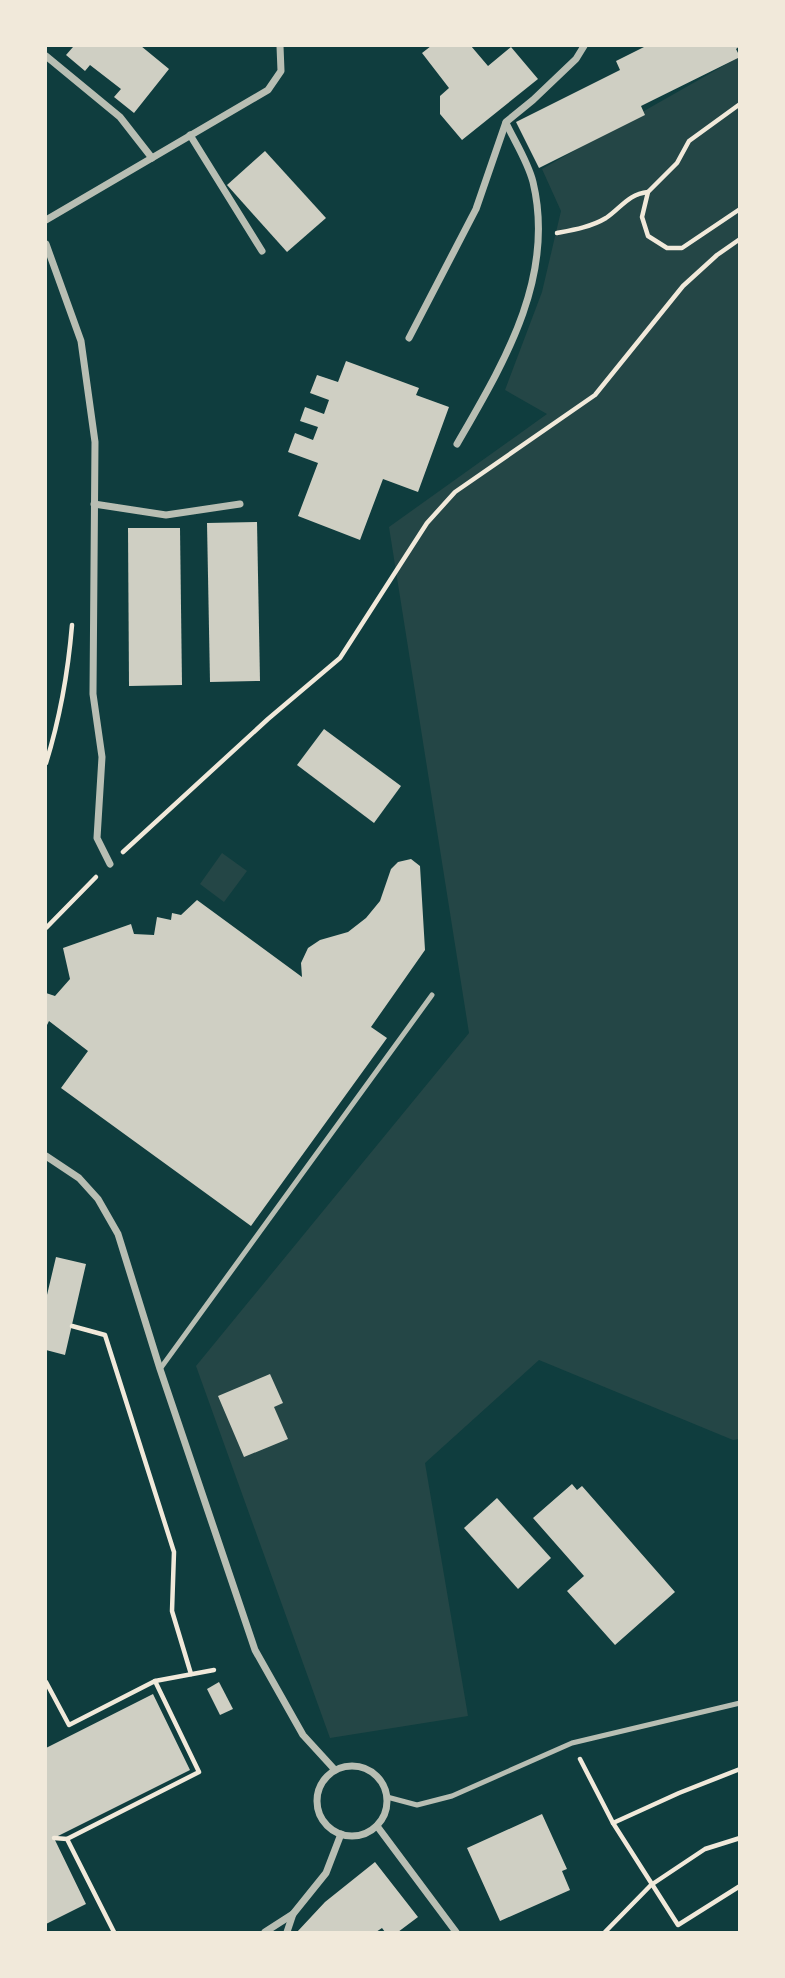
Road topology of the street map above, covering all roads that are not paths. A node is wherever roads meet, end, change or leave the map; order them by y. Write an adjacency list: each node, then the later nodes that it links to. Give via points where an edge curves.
1 (280, 46): 5 (street, via 281,71 268,90)
2 (584, 46): 4 (street, via 576,59)
3 (46, 57): 6 (street, via 120,117)
4 (506, 122): 10 (street, via 476,209); 11 (street, via 532,180 540,226 536,269 521,321)
5 (190, 135): 6 (street); 9 (street)
6 (152, 158): 7 (street)
7 (46, 220)
8 (46, 244): 12 (street, via 81,341 95,442)
9 (262, 251)
10 (409, 338)
11 (457, 444)
12 (94, 504): 13 (street, via 166,515); 14 (street, via 93,694 102,757 97,838)
13 (240, 504)
14 (110, 864)
15 (432, 995): 17 (lane)
16 (46, 1156): 17 (street, via 79,1178 99,1199 118,1234)
17 (160, 1368): 19 (street, via 255,1650 303,1735)
18 (740, 1703): 20 (lane, via 572,1743 452,1796 417,1805)
19 (335, 1770): 20 (street, via 356,1766 370,1771 384,1786); 22 (street, via 319,1787 317,1807 328,1827)
20 (387, 1797): 21 (street)
21 (377, 1826): 22 (street, via 355,1835); 26 (street)
22 (341, 1834): 23 (street, via 326,1873)
23 (293, 1914): 24 (street); 25 (street)
24 (265, 1933)
25 (287, 1933)
26 (456, 1933)

